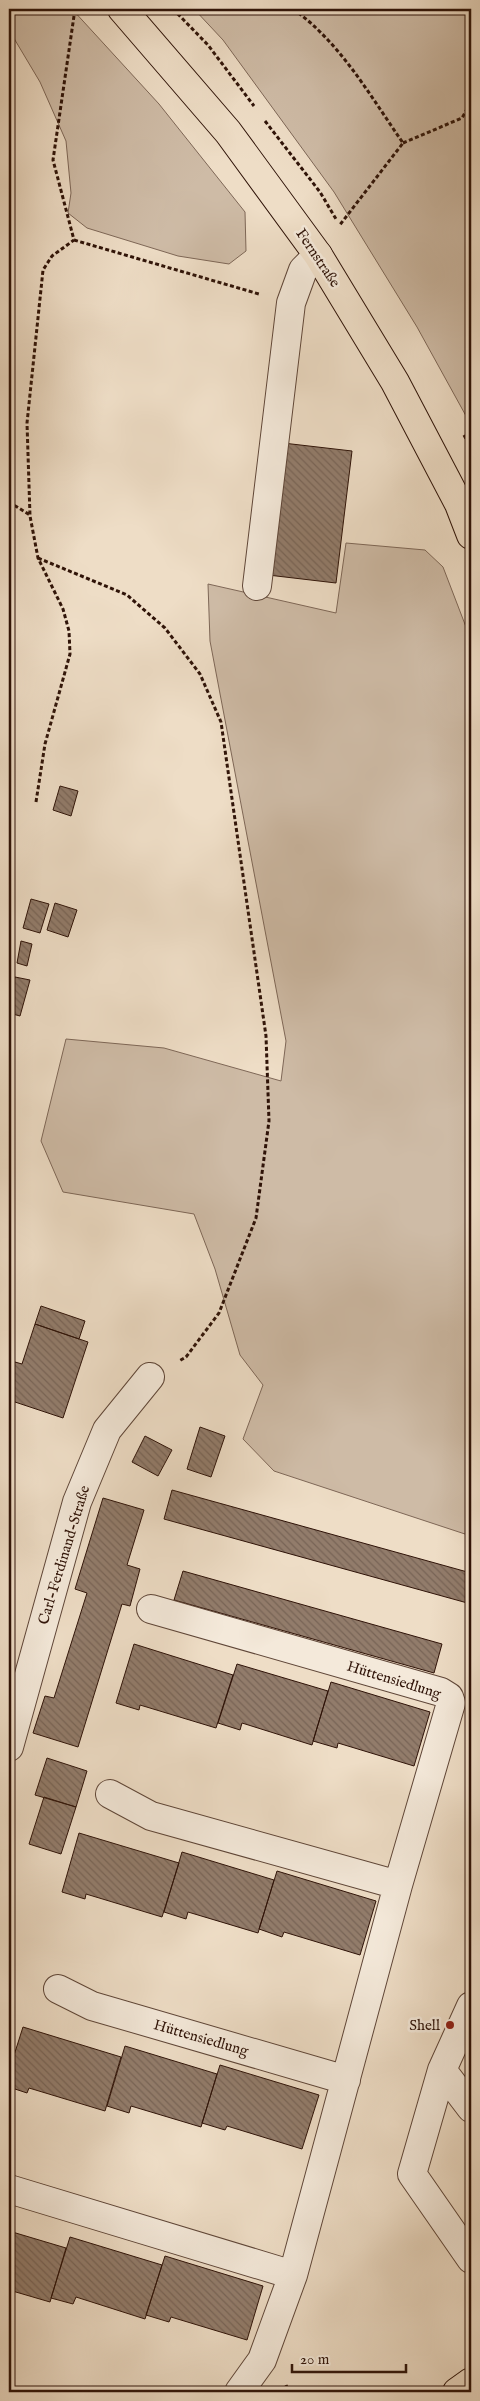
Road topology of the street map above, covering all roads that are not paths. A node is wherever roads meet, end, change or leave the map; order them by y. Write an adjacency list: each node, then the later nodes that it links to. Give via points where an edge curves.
1 (122, 9): 2 (main road, Fernstraße, via 228,132)
2 (318, 255): 3 (main road, Fernstraße, via 394,382 459,504); 4 (street, via 302,270 291,303)
3 (471, 535)
4 (257, 586)
5 (150, 1377): 7 (street, Carl-Ferdinand-Straße, via 107,1430 77,1502)
6 (150, 1609): 9 (street, Hüttensiedlung, via 441,1692 449,1697 451,1702)
7 (9, 1748)
8 (110, 1794): 9 (street, via 151,1816)
9 (398, 1885): 13 (street, Hüttensiedlung)
10 (58, 1989): 13 (street, Hüttensiedlung, via 92,2006)
11 (471, 2006): 12 (street)
12 (442, 2070): 14 (street); 16 (street, via 412,2174)
13 (346, 2080): 17 (street, Hüttensiedlung)
14 (471, 2108)
15 (9, 2189): 17 (street)
16 (471, 2259)
17 (293, 2275): 19 (street, Hüttensiedlung, via 262,2360)
18 (471, 2382): 20 (main road)
19 (239, 2392)
20 (457, 2392)

